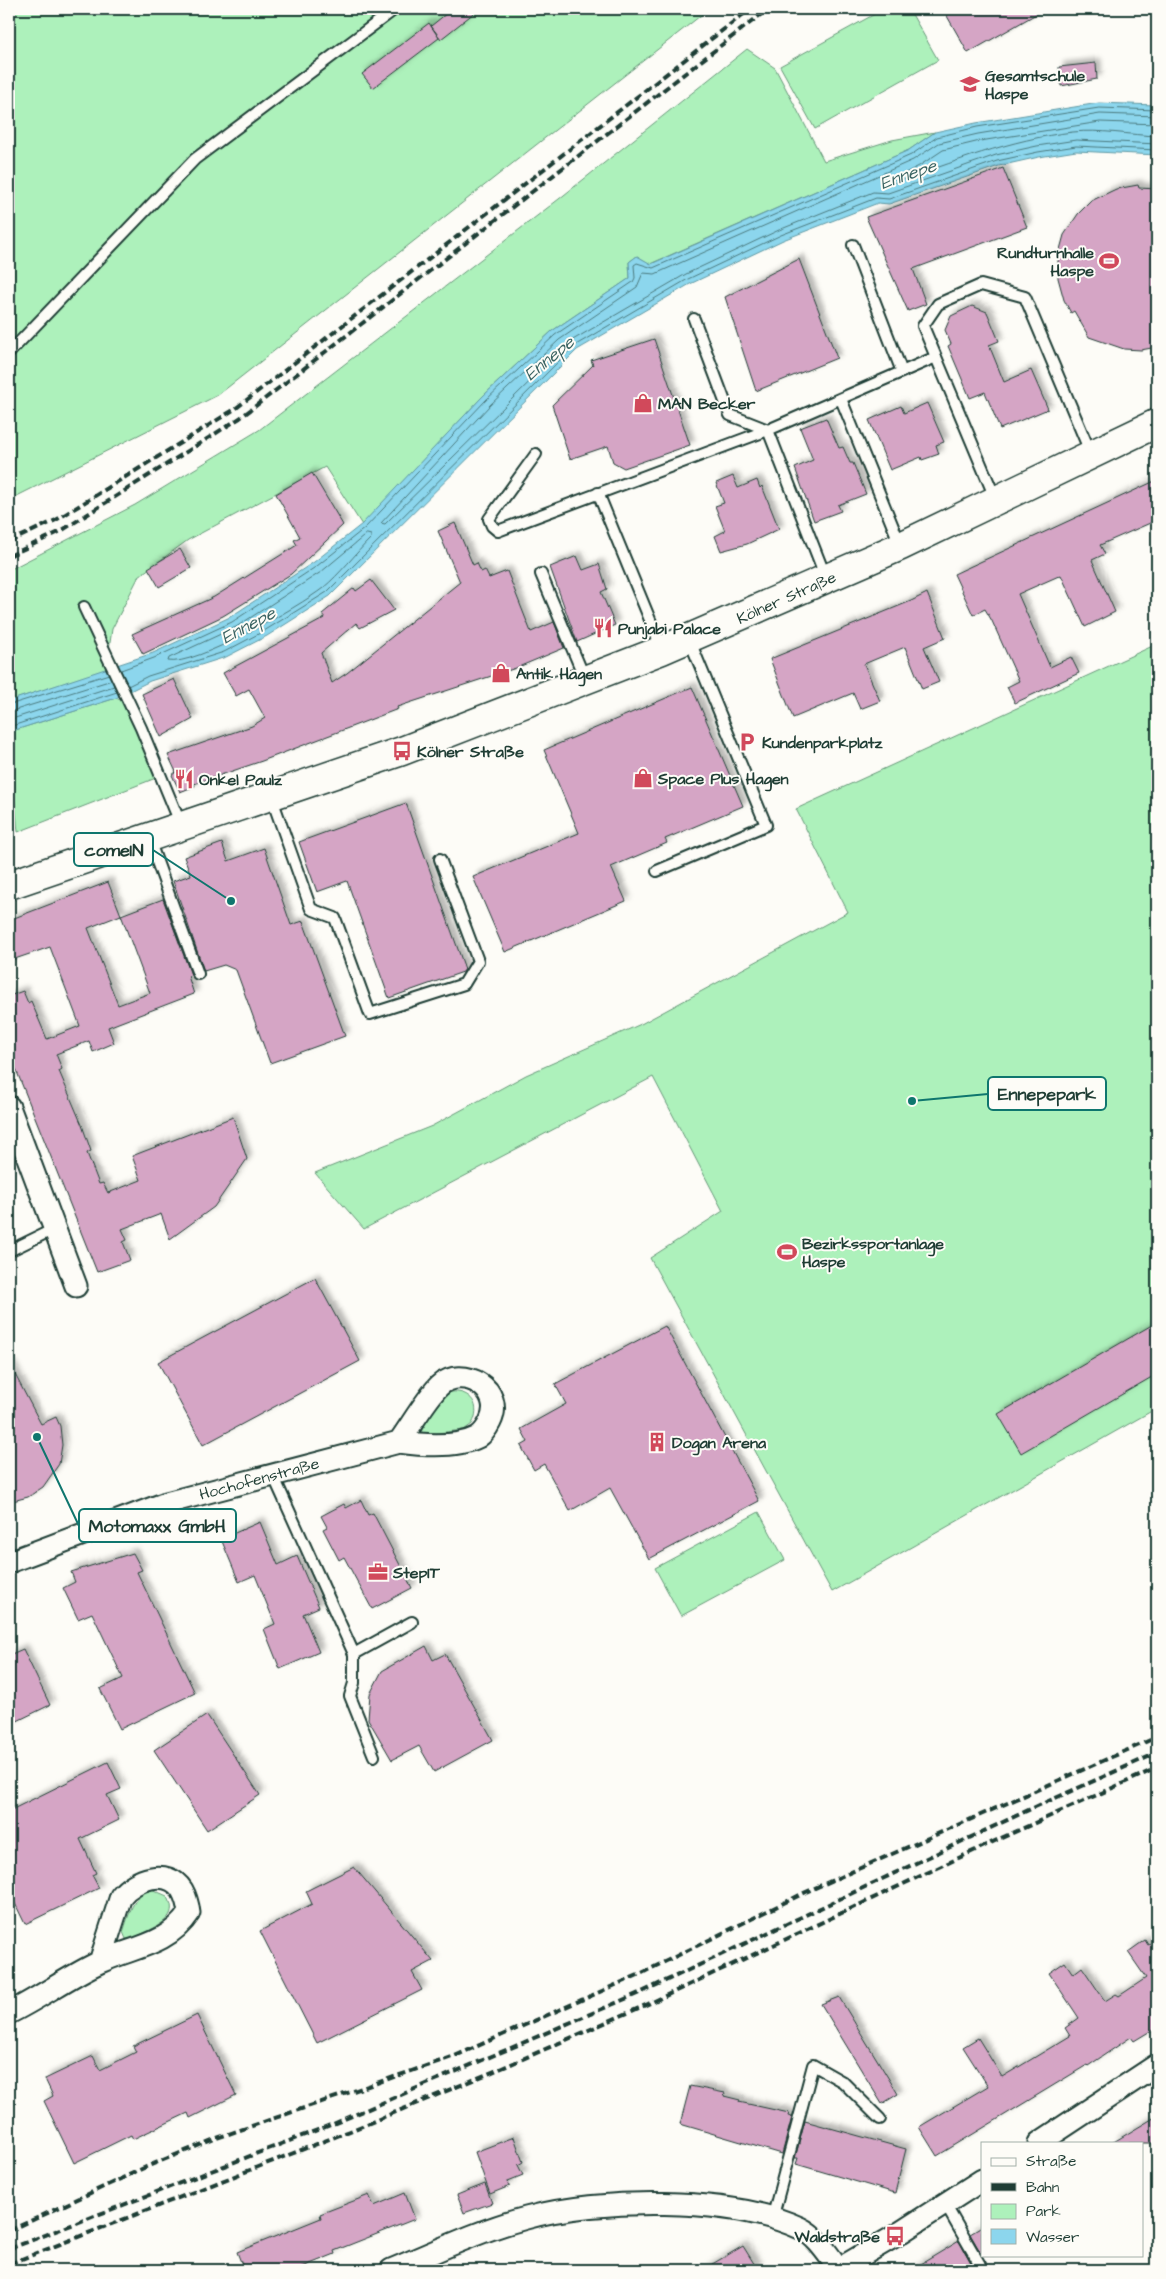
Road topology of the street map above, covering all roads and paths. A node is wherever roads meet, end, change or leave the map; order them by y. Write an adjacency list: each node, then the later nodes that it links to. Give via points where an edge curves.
1 (395, 9): 4 (lane, via 195,159)
2 (853, 245): 6 (lane)
3 (694, 319): 9 (lane, via 730,415)
4 (9, 353)
5 (936, 357): 6 (lane); 11 (lane, via 923,326 938,304 981,285 1025,297); 13 (lane)
6 (902, 372): 7 (lane)
7 (841, 399): 9 (lane); 14 (lane)
8 (1157, 423): 11 (main road, Kölner Straße)
9 (768, 430): 12 (lane); 16 (lane)
10 (536, 454): 12 (lane, via 489,519 498,531)
11 (1092, 455): 13 (main road, Kölner Straße)
12 (598, 493): 19 (lane)
13 (996, 501): 14 (main road, Kölner Straße)
14 (901, 546): 16 (main road, Kölner Straße)
15 (541, 574): 20 (lane)
16 (826, 579): 18 (main road, Kölner Straße)
17 (84, 607): 22 (lane)
18 (689, 639): 19 (main road, Kölner Straße); 25 (lane, via 766,825)
19 (662, 650): 20 (main road, Kölner Straße)
20 (586, 681): 21 (main road, Kölner Straße, via 402,751)
21 (271, 795): 22 (main road, Kölner Straße); 24 (lane, via 312,909 335,918 370,1014 464,984 478,961)
22 (181, 825): 23 (main road, Kölner Straße)
23 (148, 836): 26 (main road, Kölner Straße); 27 (lane)
24 (440, 860)
25 (658, 871)
26 (9, 885)
27 (198, 974)
28 (9, 1107): 29 (street)
29 (54, 1229): 30 (lane); 31 (street)
30 (9, 1251)
31 (76, 1286)
32 (399, 1442): 33 (street, Hochofenstraße)
33 (273, 1475): 34 (street, Hochofenstraße, via 166,1502); 36 (lane)
34 (9, 1562)
35 (412, 1622): 36 (lane)
36 (354, 1654): 37 (lane, via 354,1683 350,1696)
37 (374, 1756)
38 (100, 1962): 38 (street, via 149,1945 180,1927 189,1912 182,1888 174,1882 151,1877 128,1887 121,1896); 39 (street)
39 (9, 2013)
40 (1157, 2065): 42 (street)
41 (880, 2119): 45 (lane, via 843,2082 813,2065)
42 (1041, 2142)
43 (981, 2181): 44 (street)
44 (945, 2204): 47 (street); 48 (lane)
45 (772, 2219): 46 (street, via 711,2206 602,2205 565,2209 489,2230); 47 (street, via 801,2229 825,2250)
46 (391, 2270)
47 (838, 2270)
48 (983, 2270)

